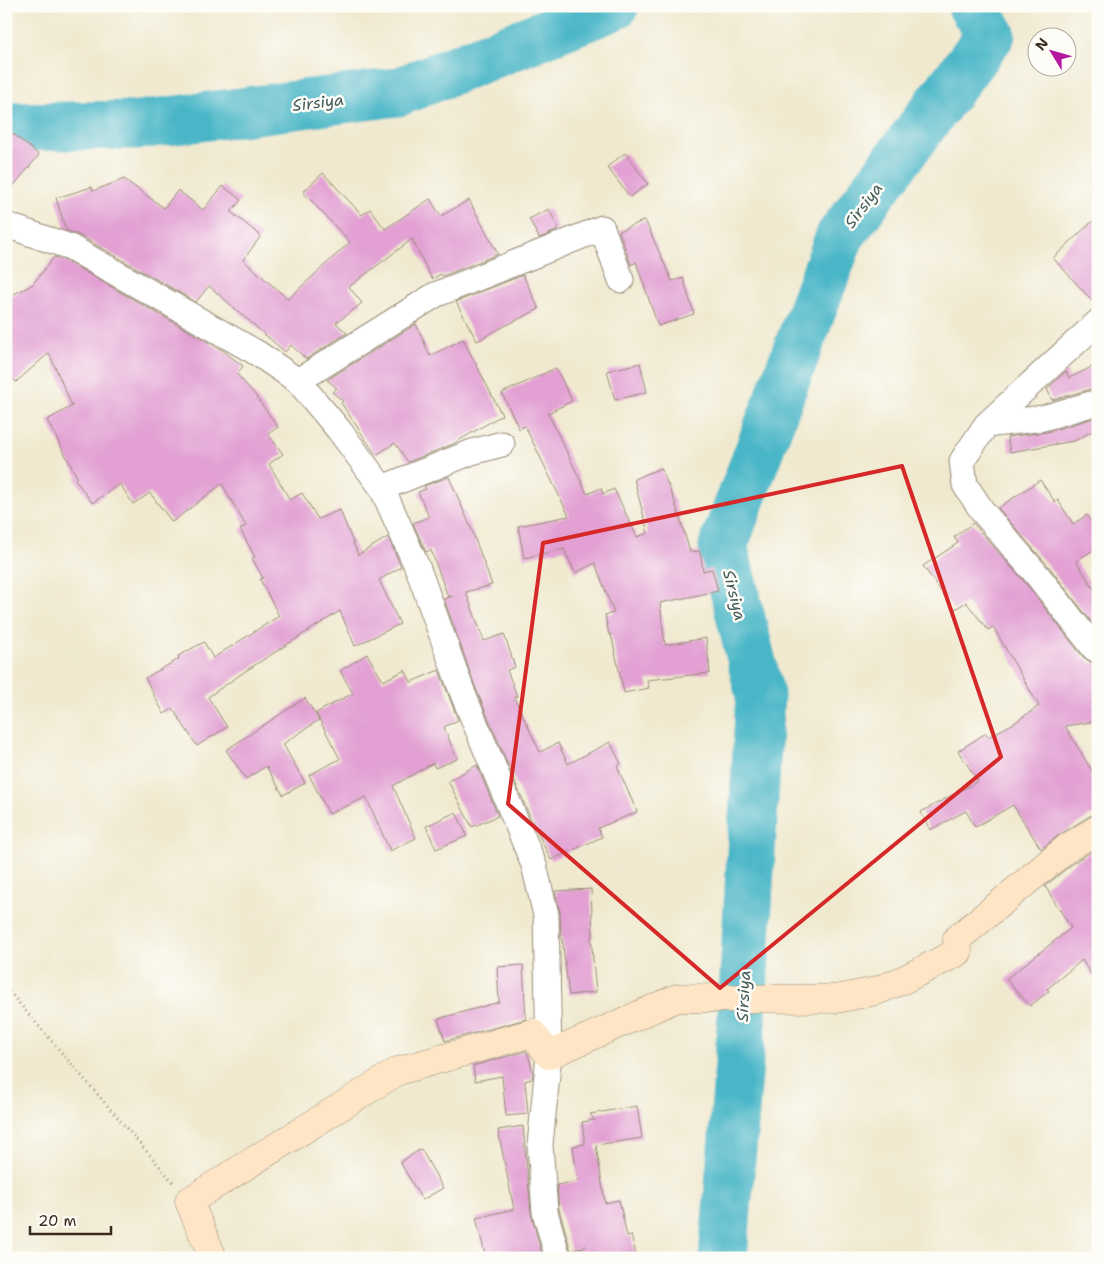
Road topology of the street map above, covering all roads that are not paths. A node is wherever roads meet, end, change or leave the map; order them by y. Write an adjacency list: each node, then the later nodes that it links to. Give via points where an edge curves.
1 (6, 225): 4 (street, via 70,247 257,353)
2 (622, 280): 4 (street, via 602,228 435,295)
3 (1098, 322): 6 (street)
4 (298, 381): 8 (street)
5 (1098, 402): 6 (street, via 1042,418)
6 (986, 425): 9 (street, via 962,461 965,485 983,512)
7 (502, 444): 8 (street, via 472,452)
8 (382, 488): 11 (street, via 418,569 463,694 534,865 546,915)
9 (1098, 650)
10 (1098, 829): 11 (street, via 1067,848 957,939 958,952 903,980 876,991 836,999 677,998)
11 (549, 1055): 12 (street, via 532,1033 398,1070 189,1201); 13 (street, via 540,1145 545,1212)
12 (213, 1258)
13 (558, 1258)

